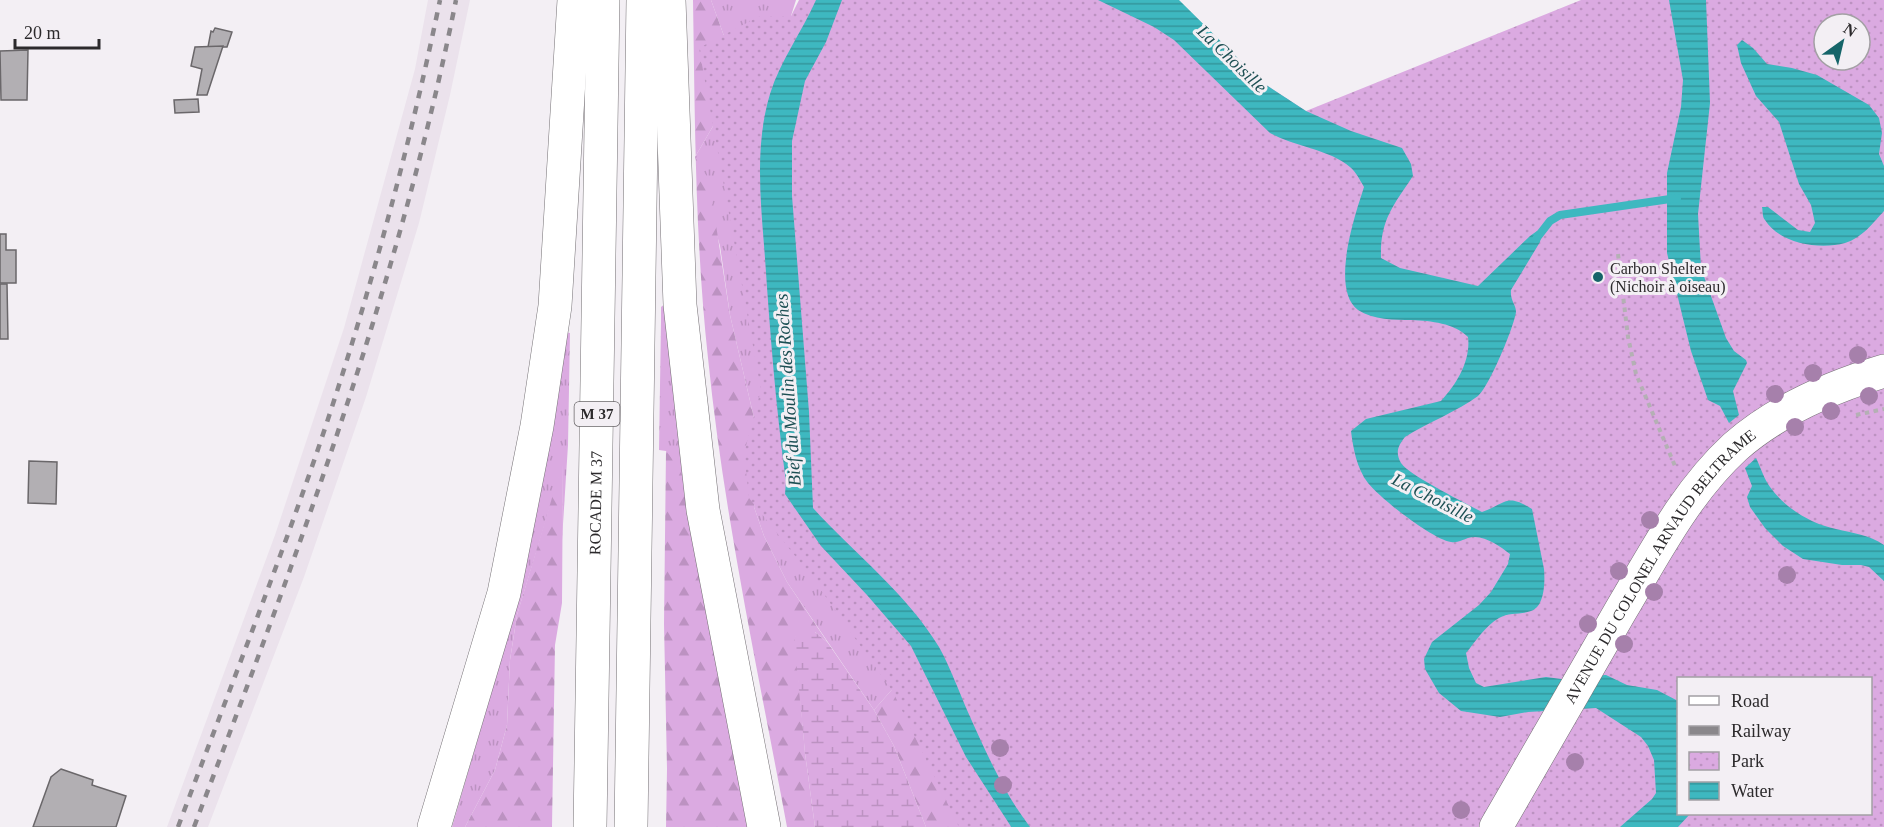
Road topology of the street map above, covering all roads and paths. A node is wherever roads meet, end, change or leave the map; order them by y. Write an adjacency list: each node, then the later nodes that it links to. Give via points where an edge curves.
1 (574, 0): 8 (main road, via 555,306 537,426 504,592)
2 (603, 0): 9 (main road, ROCADE M 37 / M 37)
3 (643, 0): 10 (main road, M 37)
4 (669, 0): 11 (main road, via 680,305 703,510)
5 (1618, 255): 7 (path, via 1636,375)
6 (1884, 371): 12 (main road, AVENUE DU COLONEL ARNAUD BELTRAME, via 1805,401 1742,442 1709,474 1667,531)
7 (1676, 468)
8 (434, 827)
9 (590, 827)
10 (632, 827)
11 (764, 827)
12 (1496, 827)

